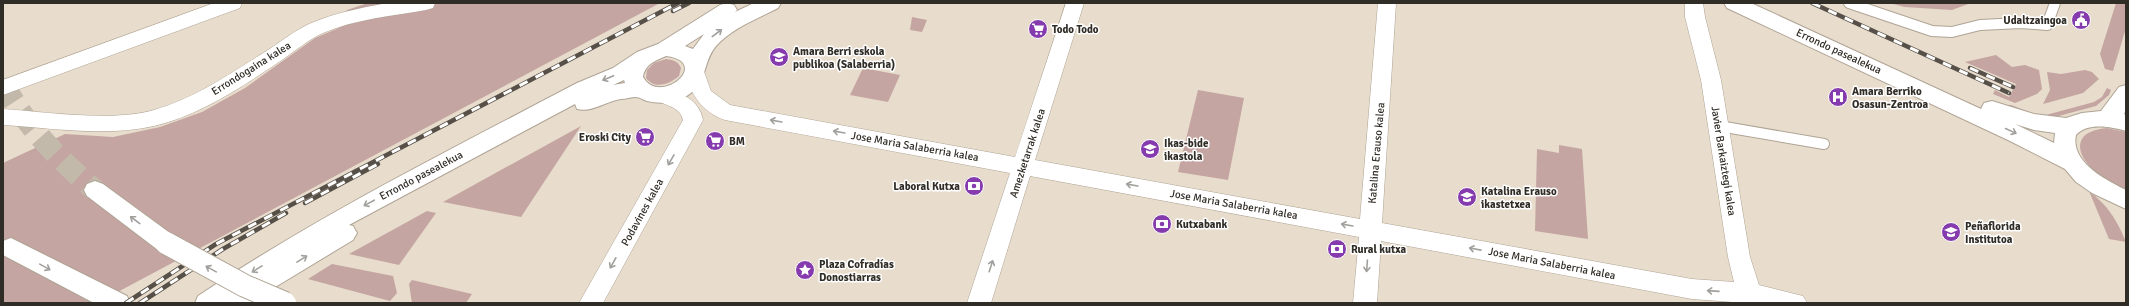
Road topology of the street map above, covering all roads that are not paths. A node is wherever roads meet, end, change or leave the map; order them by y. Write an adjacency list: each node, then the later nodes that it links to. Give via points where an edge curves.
1 (233, 3): 16 (street)
2 (426, 3): 21 (street, Errondogaina kalea, via 356,15 315,29 226,87 190,105 155,118 129,123 104,123)
3 (740, 3): 13 (main road)
4 (771, 3): 15 (main road, one-way to 4, via 701,50 715,34)
5 (1075, 3): 28 (street, Amezketarrak kalea)
6 (1387, 3): 32 (street, Katalina Erauso kalea)
7 (1711, 3): 12 (street, Javier Barkaiztegi kalea)
8 (1734, 3): 27 (main road, Errondo pasealekua, one-way to 27, via 1977,115)
9 (1762, 3): 25 (main road, Errondo pasealekua, via 1994,109 2034,122)
10 (1849, 3): 11 (lane, via 1932,31 1952,32 1980,25 2047,25)
11 (2055, 3)
12 (1695, 10): 24 (street, Javier Barkaiztegi kalea, via 1712,80)
13 (665, 49): 14 (main road); 15 (main road, via 685,52 692,57)
14 (642, 59): 17 (main road, via 632,75); 36 (main road, Errondo pasealekua, one-way to 36, via 620,73 584,89 348,214)
15 (695, 68): 19 (main road, via 688,84 681,89); 20 (street, Jose Maria Salaberria kalea, via 697,84 706,100)
16 (3, 88)
17 (638, 89): 19 (main road, via 644,93); 37 (main road, Errondo pasealekua, one-way to 17, via 264,282 358,226 592,99)
18 (2126, 93): 23 (main road, via 2115,110)
19 (663, 94): 22 (street, via 686,106 693,115)
20 (724, 112): 22 (street, via 708,114); 28 (street, Jose Maria Salaberria kalea, one-way to 20)
21 (3, 117)
22 (693, 120): 39 (street, Podavines kalea, one-way to 39)
23 (2116, 120): 25 (main road, via 2091,118)
24 (1719, 126): 26 (lane); 34 (street, Javier Barkaiztegi kalea, via 1739,257 1746,283)
25 (2068, 127): 27 (main road, via 2064,134 2064,143)
26 (1824, 144)
27 (2072, 163): 30 (main road, via 2082,173)
28 (1023, 165): 32 (street, Jose Maria Salaberria kalea, one-way to 28); 40 (street, Amezketarrak kalea, one-way to 28)
29 (95, 190): 38 (main road, one-way to 29, bridge, via 244,286 166,243)
30 (2117, 196): 31 (main road)
31 (2126, 211)
32 (1371, 230): 34 (street, Jose Maria Salaberria kalea, one-way to 32, via 1692,289); 41 (street, Katalina Erauso kalea, one-way to 41)
33 (11, 248): 35 (main road, one-way to 35)
34 (1755, 298): 42 (street, Jose Maria Salaberria kalea)
35 (109, 299)
36 (207, 303)
37 (234, 303)
38 (285, 303)
39 (591, 303)
40 (979, 303)
41 (1365, 303)
42 (1795, 303)

